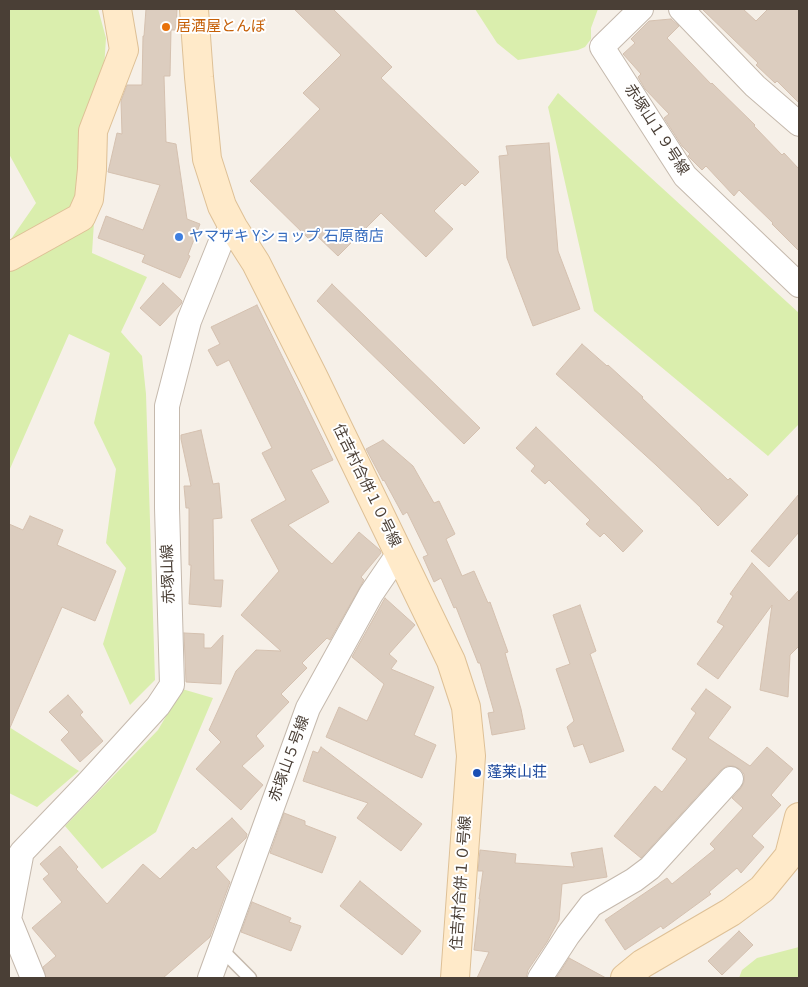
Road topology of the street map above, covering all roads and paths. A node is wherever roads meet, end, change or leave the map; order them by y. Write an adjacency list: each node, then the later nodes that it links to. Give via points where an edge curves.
1 (117, 9): 7 (street, via 124,50 93,131 89,199 81,217)
2 (194, 9): 6 (street, 住吉村合併１０号線, via 207,159 222,206)
3 (640, 9): 8 (street, 赤塚山１９号線, via 602,47 685,176)
4 (681, 9): 5 (street, via 755,86)
5 (799, 124)
6 (233, 227): 9 (street, 住吉村合併１０号線, via 260,271); 12 (street, 赤塚山線, via 220,244 189,321 167,406 172,685 158,706)
7 (9, 258)
8 (799, 285)
9 (399, 553): 15 (street, 赤塚山５号線, via 371,594 308,708); 19 (street, 住吉村合併１０号線, via 451,661 466,707 471,756)
10 (731, 779): 20 (street, via 650,868 591,905)
11 (799, 817): 21 (street, via 789,856 762,889)
12 (22, 852): 13 (street, 赤塚山線); 14 (street)
13 (9, 872)
14 (9, 919): 16 (street)
15 (221, 949): 17 (street, 赤塚山５号線); 18 (lane)
16 (33, 978)
17 (210, 978)
18 (250, 978)
19 (455, 978)
20 (540, 978)
21 (625, 978)

